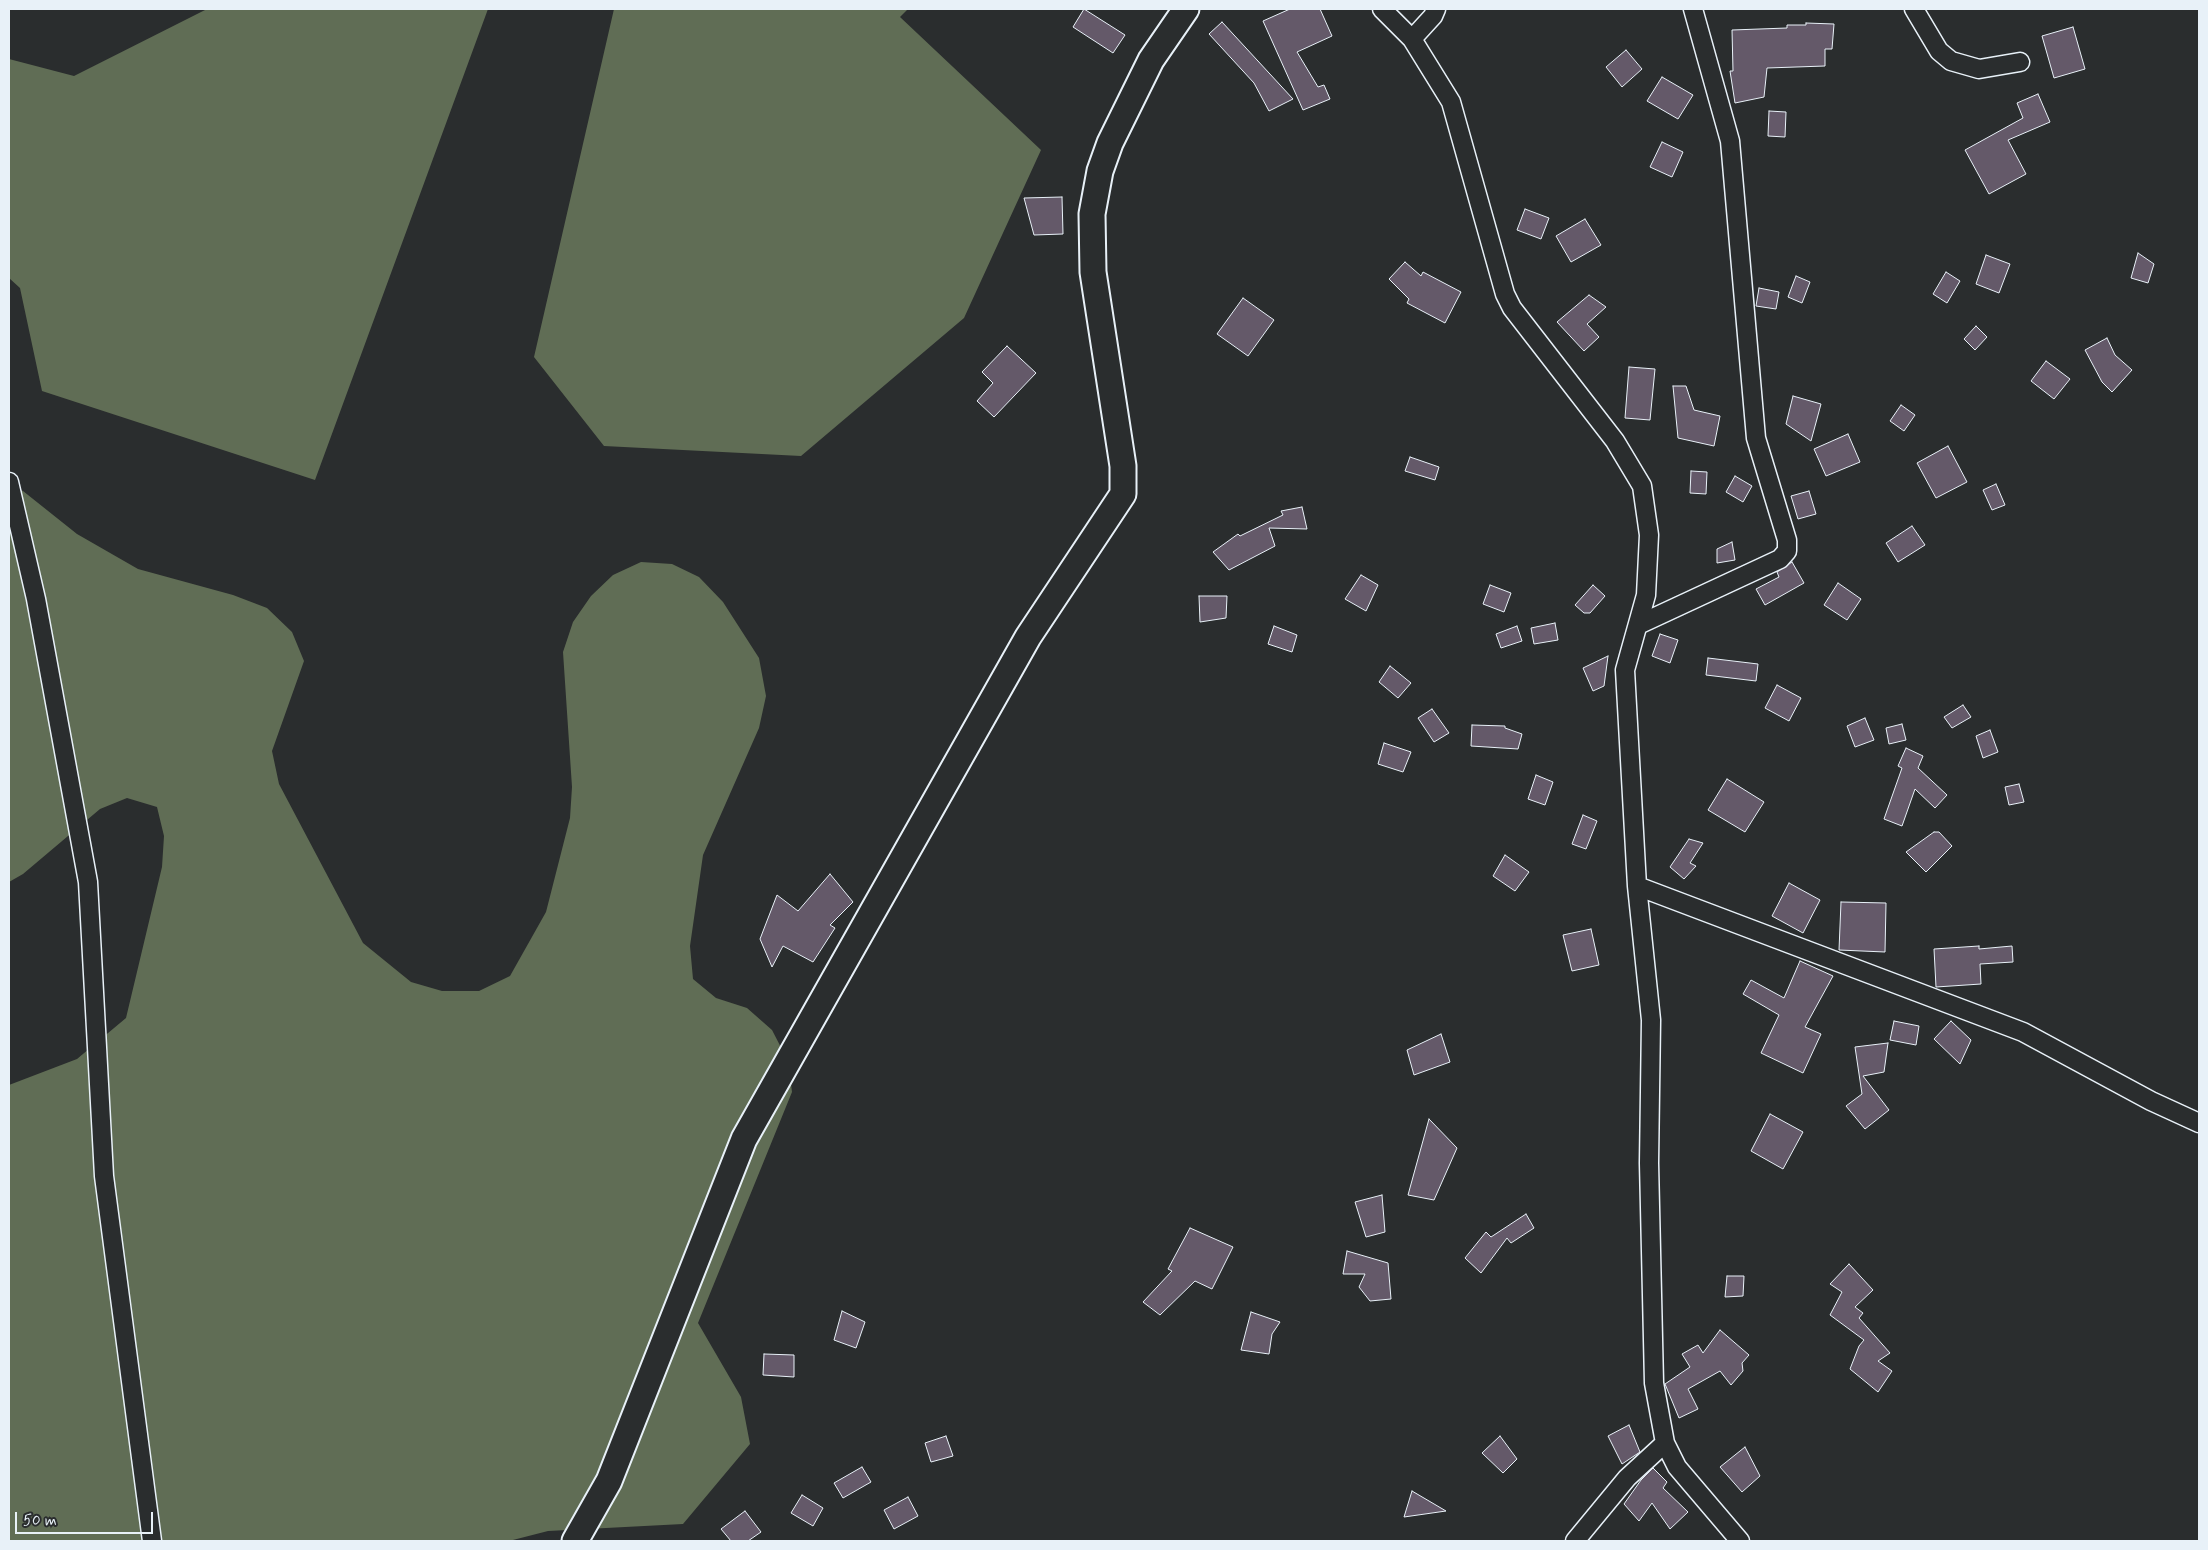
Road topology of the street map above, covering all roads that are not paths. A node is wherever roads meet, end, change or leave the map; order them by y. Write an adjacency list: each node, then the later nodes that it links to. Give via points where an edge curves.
1 (1186, 9): 14 (main road, via 1151,60 1110,143 1100,171 1092,214 1094,272 1123,466 1123,494 1028,637 744,1139 609,1481)
2 (1382, 9): 6 (street)
3 (1436, 9): 6 (street)
4 (1694, 9): 9 (street, via 1730,141 1756,438 1787,540 1787,551 1780,559)
5 (1914, 9): 7 (street, via 1939,51 1951,61 1979,69)
6 (1412, 39): 9 (street, via 1451,102 1505,294 1512,308 1615,441 1642,486 1649,534 1646,594)
7 (2020, 62)
8 (9, 482): 13 (street, via 36,599 88,882 104,1176)
9 (1638, 625): 10 (street, via 1625,670)
10 (1637, 886): 11 (street, via 2023,1032 2151,1101); 12 (street, via 1651,1020 1649,1163 1654,1383)
11 (2199, 1123)
12 (1665, 1443): 15 (street, via 1627,1478); 16 (street, via 1677,1467)
13 (152, 1541)
14 (575, 1541)
15 (1575, 1541)
16 (1740, 1541)

